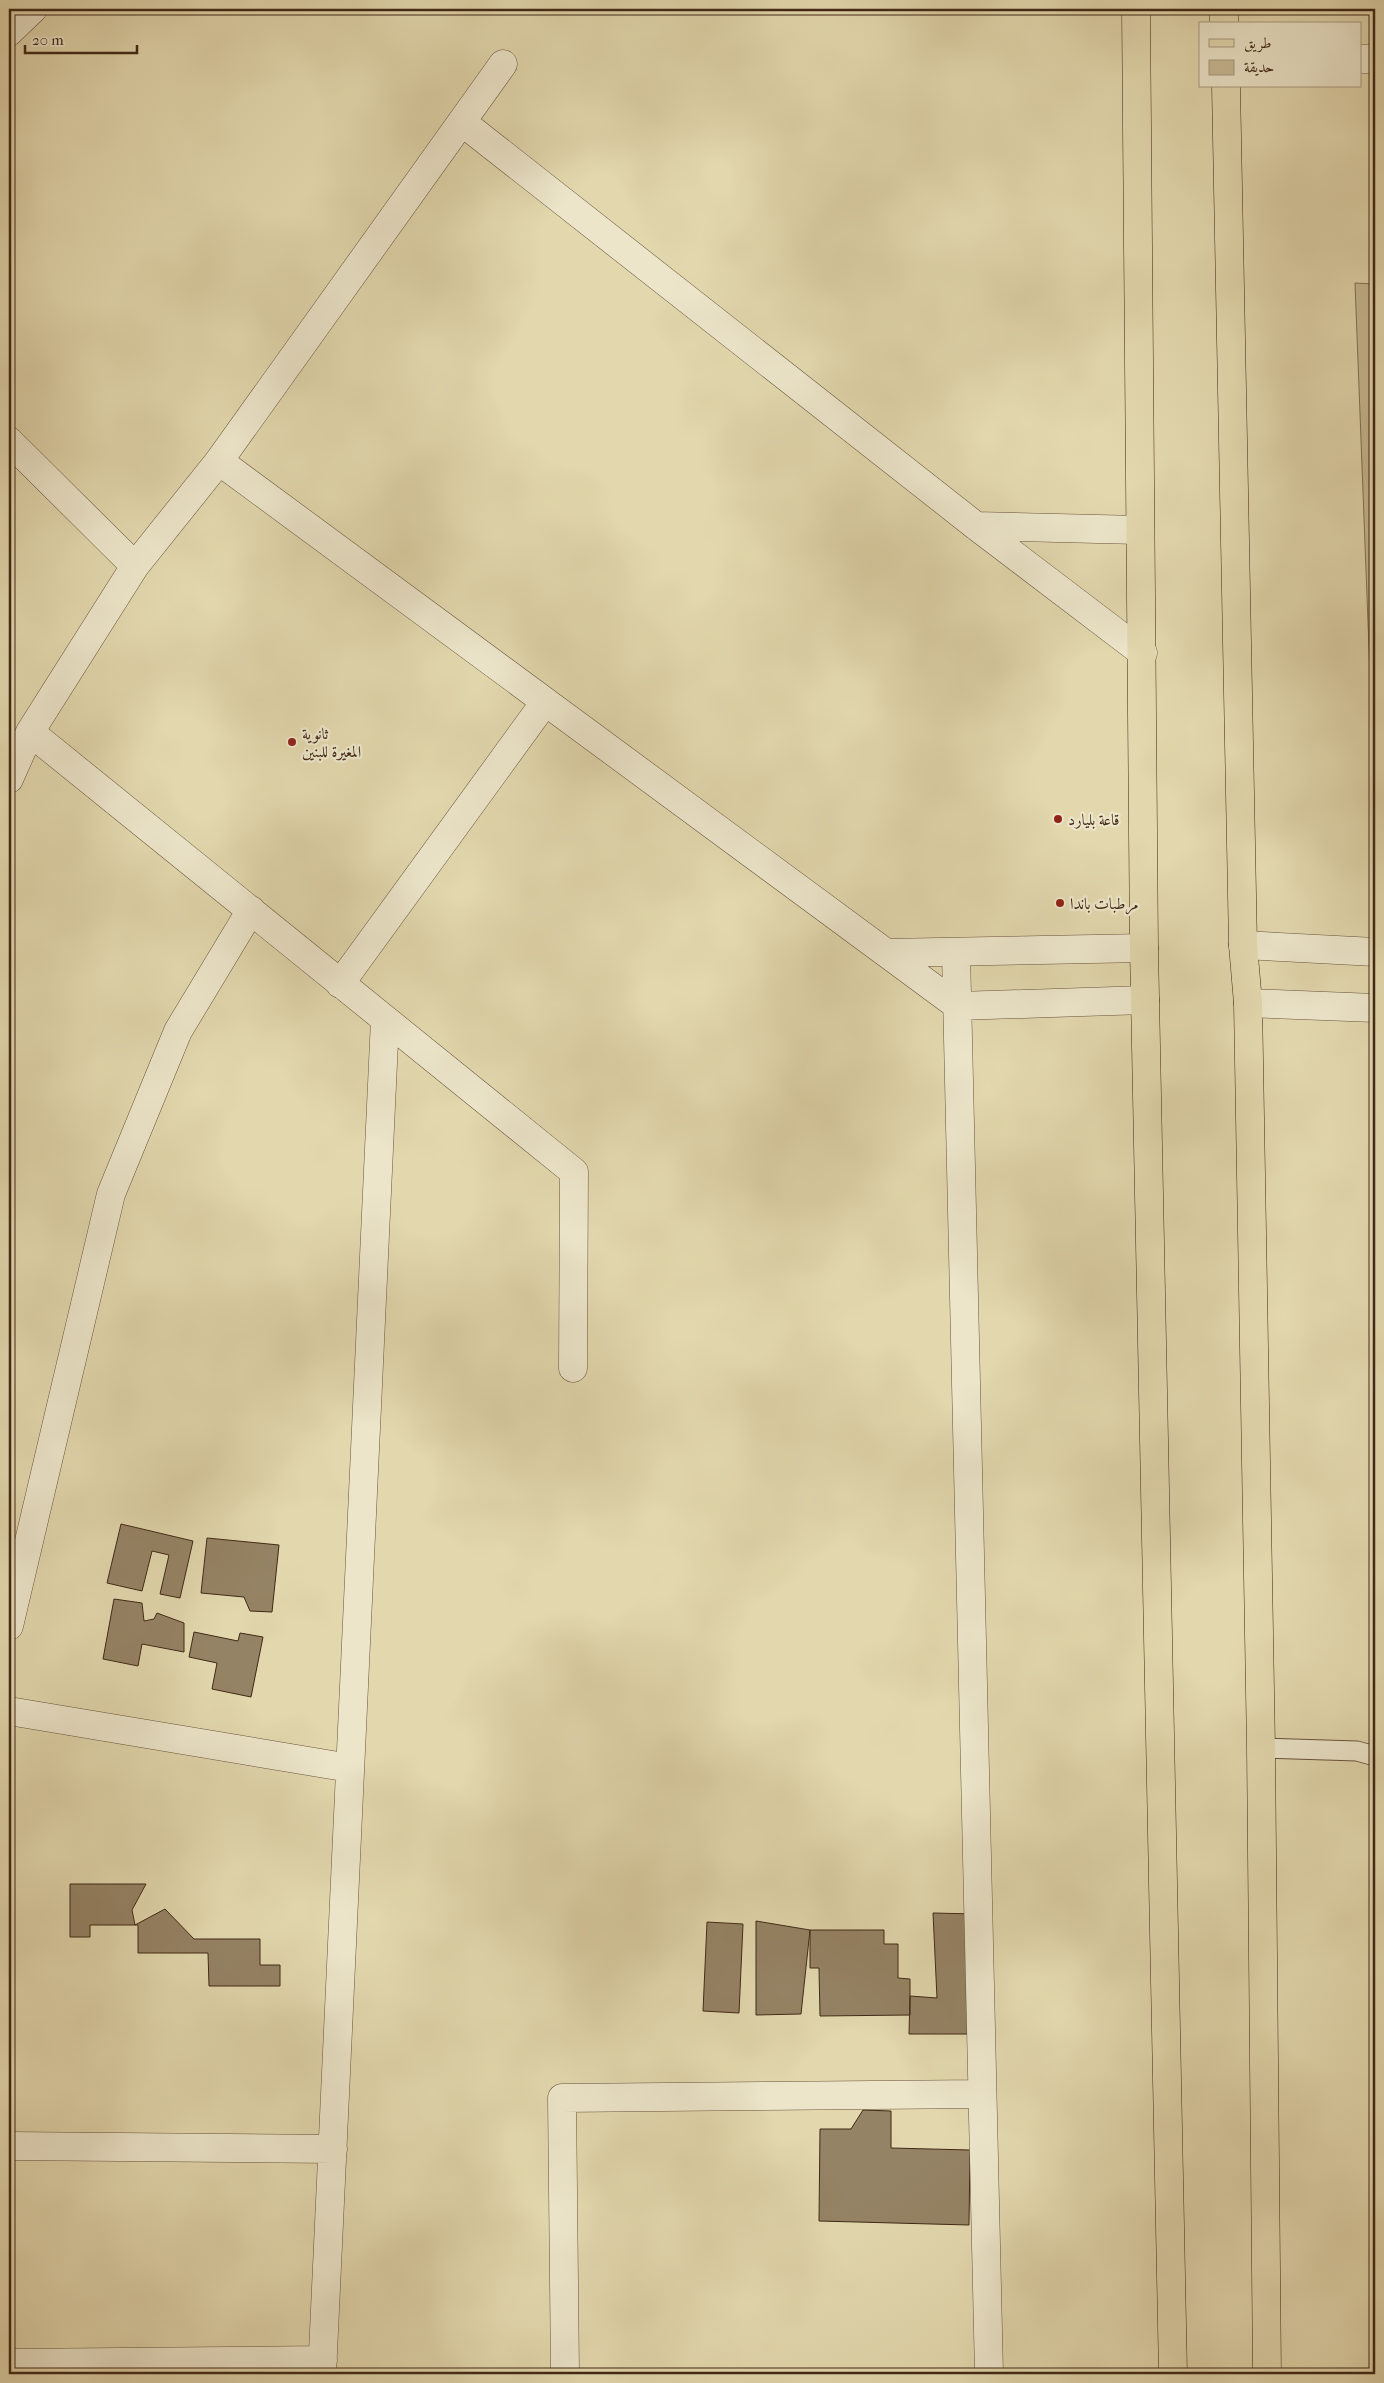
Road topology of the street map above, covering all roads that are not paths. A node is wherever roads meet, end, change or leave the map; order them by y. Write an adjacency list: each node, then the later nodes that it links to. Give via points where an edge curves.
1 (33, 9): 5 (street)
2 (1136, 9): 14 (main road)
3 (1224, 9): 4 (main road)
4 (1224, 22)
5 (9, 32)
6 (1362, 59): 7 (street)
7 (1375, 59)
8 (503, 64): 10 (street)
9 (1226, 88): 21 (main road)
10 (462, 122): 12 (street); 13 (street)
11 (9, 441): 15 (street)
12 (219, 461): 15 (street); 17 (street)
13 (976, 526): 14 (street); 16 (street)
14 (1139, 530): 16 (main road)
15 (135, 566): 18 (street)
16 (1143, 652): 22 (main road)
17 (544, 702): 25 (street); 26 (street)
18 (30, 732): 19 (street); 20 (street)
19 (9, 779)
20 (250, 910): 26 (street); 33 (street, via 178,1031 112,1194)
21 (1243, 945): 24 (street); 28 (main road)
22 (1144, 948): 23 (street); 27 (main road)
23 (956, 952): 25 (street); 29 (street)
24 (1375, 952)
25 (886, 953): 29 (street)
26 (340, 984): 31 (street)
27 (1145, 1000): 29 (street); 45 (main road)
28 (1248, 1003): 30 (street); 35 (main road)
29 (958, 1006): 38 (street)
30 (1375, 1008)
31 (385, 1020): 32 (street, via 574,1172); 37 (street)
32 (573, 1368)
33 (9, 1626)
34 (9, 1711): 37 (street)
35 (1261, 1748): 36 (lane, via 1357,1751); 46 (main road)
36 (1375, 1756)
37 (350, 1768): 40 (street)
38 (982, 2094): 43 (street, via 562,2098); 44 (street)
39 (9, 2146): 40 (street)
40 (333, 2149): 42 (street)
41 (9, 2363): 42 (street)
42 (323, 2367)
43 (565, 2374)
44 (989, 2374)
45 (1172, 2374)
46 (1267, 2374)

